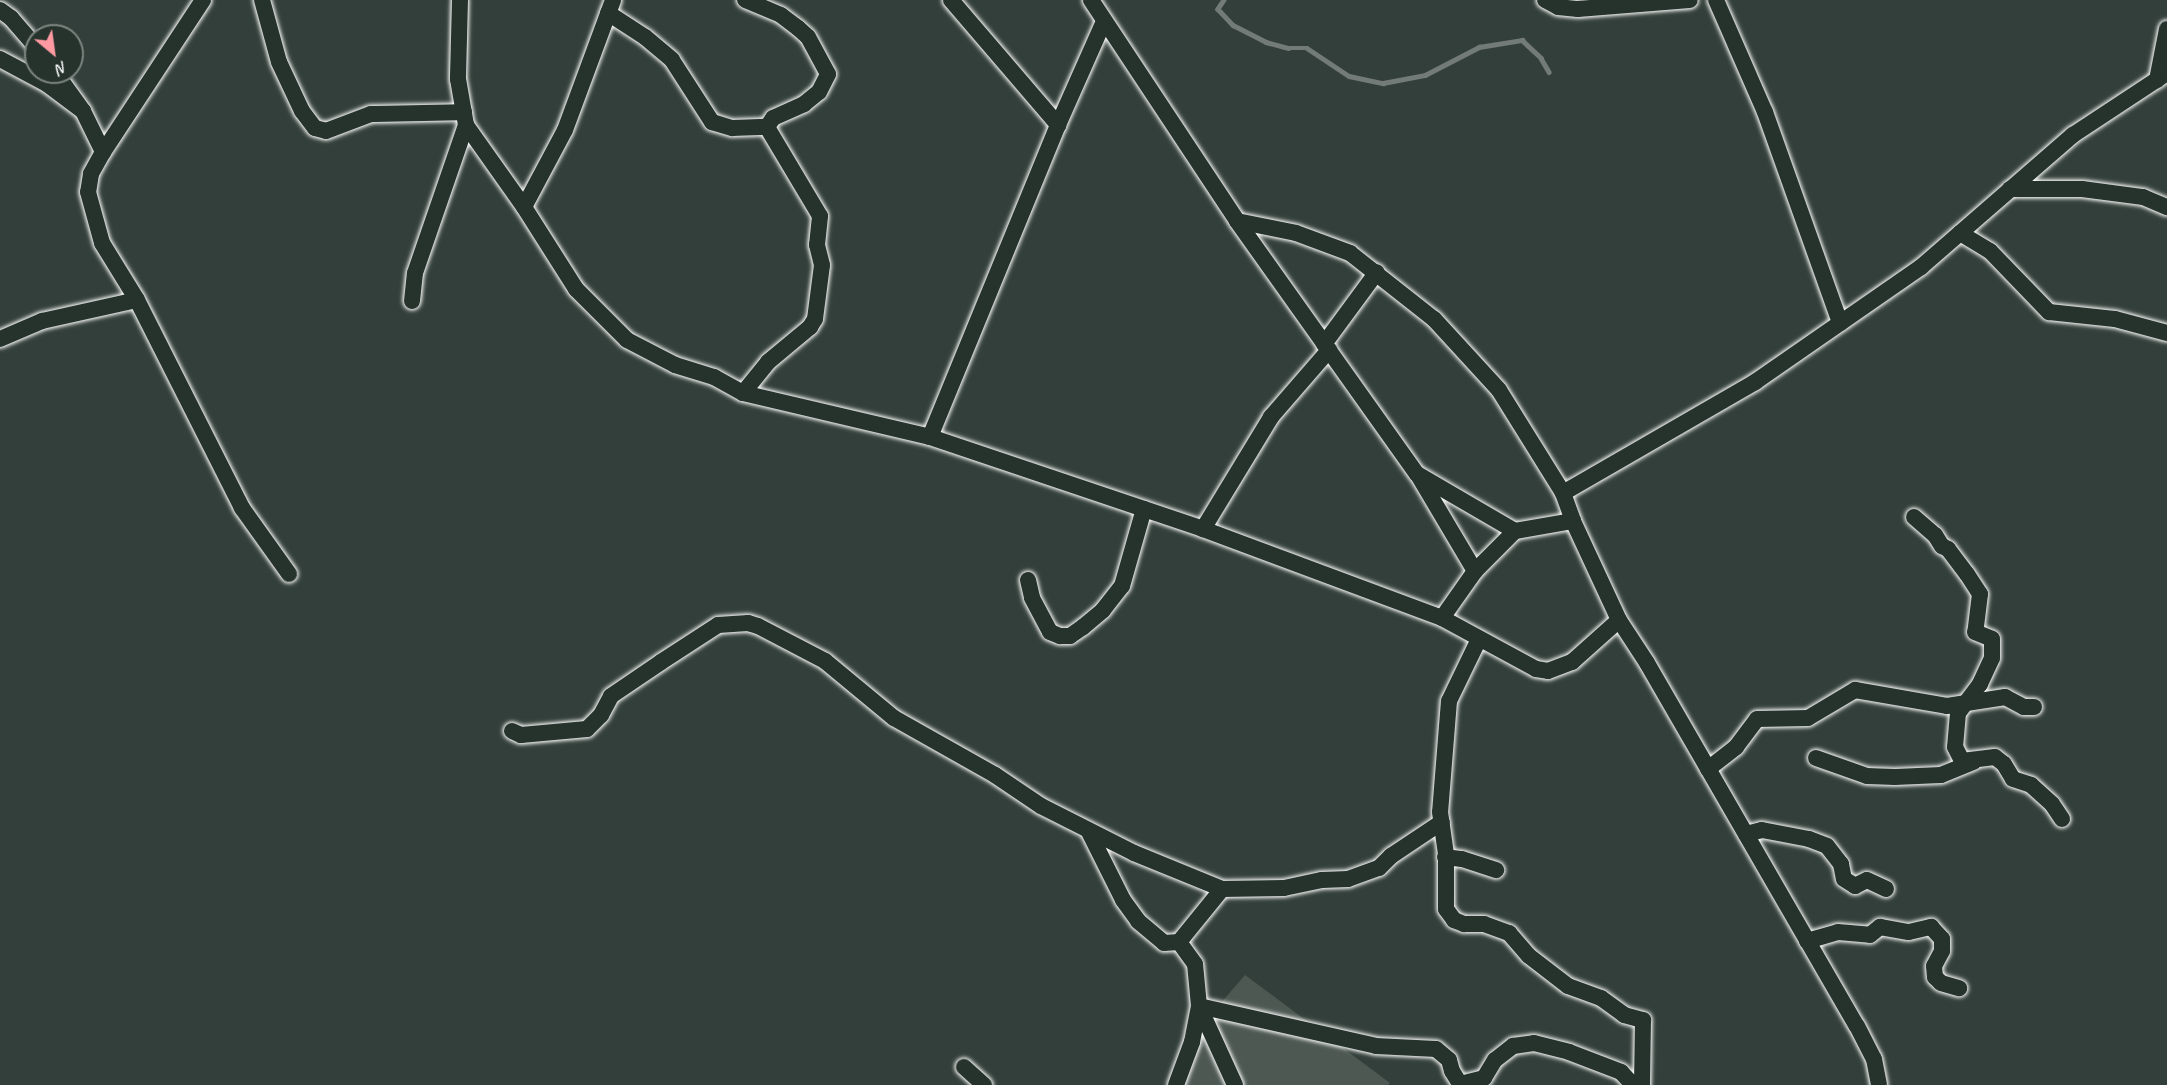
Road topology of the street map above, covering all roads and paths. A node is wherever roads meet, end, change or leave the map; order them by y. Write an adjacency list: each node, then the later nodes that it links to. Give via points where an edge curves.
1 (203, 0): 22 (street)
2 (262, 0): 19 (street, via 279,62 302,111 315,128 326,131 371,114)
3 (460, 0): 19 (street, via 458,80)
4 (745, 0): 21 (street, via 780,15 798,28 808,37 828,74 819,92 804,104 773,118)
5 (951, 0): 20 (street)
6 (1091, 0): 12 (street)
7 (1545, 0): 8 (street, via 1558,7 1584,9)
8 (1690, 0)
9 (1716, 0): 31 (street, via 1765,112)
10 (610, 6): 21 (street, via 672,60 712,122 732,128); 24 (street, via 565,130)
11 (0, 10): 14 (street)
12 (1104, 21): 20 (street); 26 (street)
13 (2167, 29): 16 (street)
14 (24, 33)
15 (0, 59): 18 (street, via 47,84)
16 (2162, 76): 23 (street, via 2073,135)
17 (64, 84): 18 (street)
18 (83, 111): 22 (street)
19 (465, 118): 24 (street); 30 (street, via 415,273)
20 (1058, 125): 36 (street)
21 (767, 127): 35 (street, via 820,216 817,245 822,265 813,324 768,362)
22 (103, 152): 29 (street, via 91,174 88,192 102,243)
23 (2010, 189): 25 (street, via 2082,189 2143,197); 27 (street)
24 (524, 207): 35 (street, via 576,289 627,340)
25 (2167, 207)
26 (1237, 221): 28 (street, via 1296,233 1350,253); 34 (street)
27 (1960, 233): 31 (street, via 1921,267); 32 (street, via 1990,251 2049,312 2115,320)
28 (1377, 272): 34 (street); 38 (street, via 1434,319 1492,381)
29 (137, 300): 33 (street, via 42,321); 45 (street, via 242,508)
30 (412, 301)
31 (1840, 323): 38 (street, via 1755,382)
32 (2167, 333)
33 (0, 339)
34 (1326, 347): 37 (street); 42 (street, via 1271,417)
35 (743, 393): 36 (street)
36 (930, 437): 39 (street)
37 (1417, 474): 43 (street); 44 (street)
38 (1563, 493): 41 (street)
39 (1144, 508): 42 (street); 46 (street, via 1122,586 1070,636 1050,632 1032,598)
40 (1914, 517): 50 (street, via 1948,549 1980,594 1975,632 1992,639 1992,658)
41 (1573, 521): 43 (street); 48 (street)
42 (1203, 529): 47 (street)
43 (1515, 531): 44 (street)
44 (1475, 572): 47 (street)
45 (289, 574)
46 (1028, 580)
47 (1443, 618): 49 (street)
48 (1619, 620): 49 (street, via 1572,662 1548,671 1526,665); 55 (street)
49 (1479, 639): 57 (street, via 1449,701)
50 (1966, 704): 51 (street, via 2006,698 2024,707); 54 (street, via 1958,713 1955,747 1962,761); 55 (street, via 1947,705 1855,690 1808,718 1757,719 1736,747)
51 (2034, 707)
52 (512, 731): 58 (street, via 521,735 587,729 601,715 611,696 661,662 718,625 748,623 825,661 894,718)
53 (1816, 758): 54 (street, via 1867,776 1895,777 1941,775)
54 (1975, 762): 56 (street, via 1995,757 2013,779 2031,785 2052,804)
55 (1708, 769): 59 (street)
56 (2062, 819)
57 (1442, 822): 60 (street); 62 (street, via 1379,868 1348,879 1284,888)
58 (1088, 830): 62 (street, via 1162,866); 65 (street, via 1112,883 1138,921 1164,943)
59 (1746, 834): 63 (street, via 1762,830 1827,846 1841,864 1844,879 1855,886 1867,880); 64 (street)
60 (1446, 858): 61 (street); 73 (street, via 1444,902 1454,920 1484,924 1509,933 1529,956 1568,986 1601,999 1624,1015 1643,1020)
61 (1496, 870)
62 (1222, 889): 65 (street)
63 (1886, 889)
64 (1807, 940): 66 (street, via 1838,932 1870,935 1880,927 1909,932 1931,927 1942,939 1935,977); 74 (street, via 1874,1059)
65 (1179, 942): 67 (street, via 1195,964)
66 (1959, 988)
67 (1199, 1006): 70 (street, via 1192,1042); 71 (street); 72 (street, via 1376,1046 1436,1049 1449,1060 1460,1084 1484,1078 1495,1060 1512,1046 1534,1044 1569,1052 1621,1072)
68 (964, 1067): 69 (street)
69 (984, 1085)
70 (1176, 1085)
71 (1235, 1085)
72 (1633, 1085)
73 (1642, 1085)
74 (1880, 1085)

